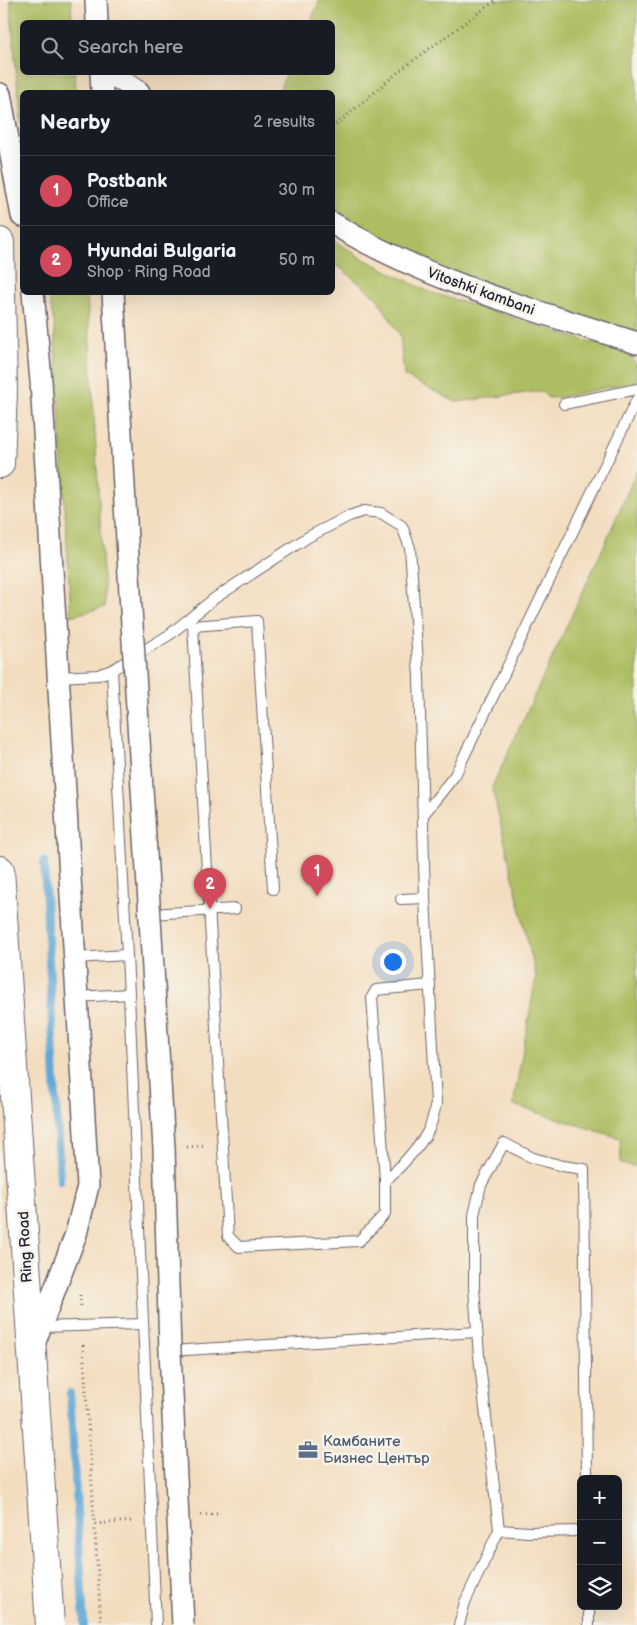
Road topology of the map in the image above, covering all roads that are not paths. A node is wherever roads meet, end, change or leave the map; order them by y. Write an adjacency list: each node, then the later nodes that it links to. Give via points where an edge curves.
1 (96, 0): 2 (street)
2 (97, 20)
3 (101, 75): 5 (street)
4 (113, 75): 6 (street)
5 (102, 90)
6 (136, 90)
7 (0, 94): 8 (street)
8 (20, 205)
9 (335, 226): 13 (street, Vitoshki kambani, via 427,272 504,302)
10 (0, 242): 17 (highway, via 3,392)
11 (33, 295): 19 (street)
12 (113, 295): 27 (street, bridge)
13 (637, 343)
14 (637, 389): 16 (lane)
15 (637, 399): 20 (lane, via 455,775)
16 (564, 404)
17 (0, 464)
18 (112, 670): 19 (lane, via 98,675); 20 (lane, via 308,537 356,514 381,513 402,526 410,548); 28 (lane)
19 (59, 678): 29 (street)
20 (424, 814): 23 (lane)
21 (0, 870): 36 (highway, Ring Road)
22 (274, 889): 26 (lane, via 257,622 193,626)
23 (426, 898): 24 (lane); 30 (lane)
24 (401, 899)
25 (235, 909): 26 (lane)
26 (209, 910): 27 (lane); 33 (lane, via 228,1236 239,1247 359,1241 385,1214)
27 (150, 914): 37 (street, bridge, via 164,1148)
28 (127, 956): 29 (lane); 31 (lane)
29 (74, 958): 32 (street)
30 (430, 985): 33 (lane, via 436,1103 433,1118 427,1134); 33 (lane, via 385,988 376,990 372,997)
31 (129, 994): 32 (lane); 34 (lane)
32 (77, 996): 36 (street, via 88,1186 76,1234)
33 (385, 1180)
34 (143, 1324): 36 (lane, via 82,1326); 43 (lane)
35 (477, 1332): 37 (lane); 38 (lane, via 474,1215 482,1185 504,1143 533,1158 584,1169); 39 (lane)
36 (36, 1340): 42 (highway, Ring Road)
37 (170, 1351): 44 (street, bridge)
38 (587, 1475)
39 (500, 1530): 40 (lane); 45 (lane, via 465,1602)
40 (577, 1531)
41 (589, 1610): 46 (lane)
42 (50, 1625)
43 (156, 1625)
44 (183, 1625)
45 (459, 1625)
46 (589, 1625)

